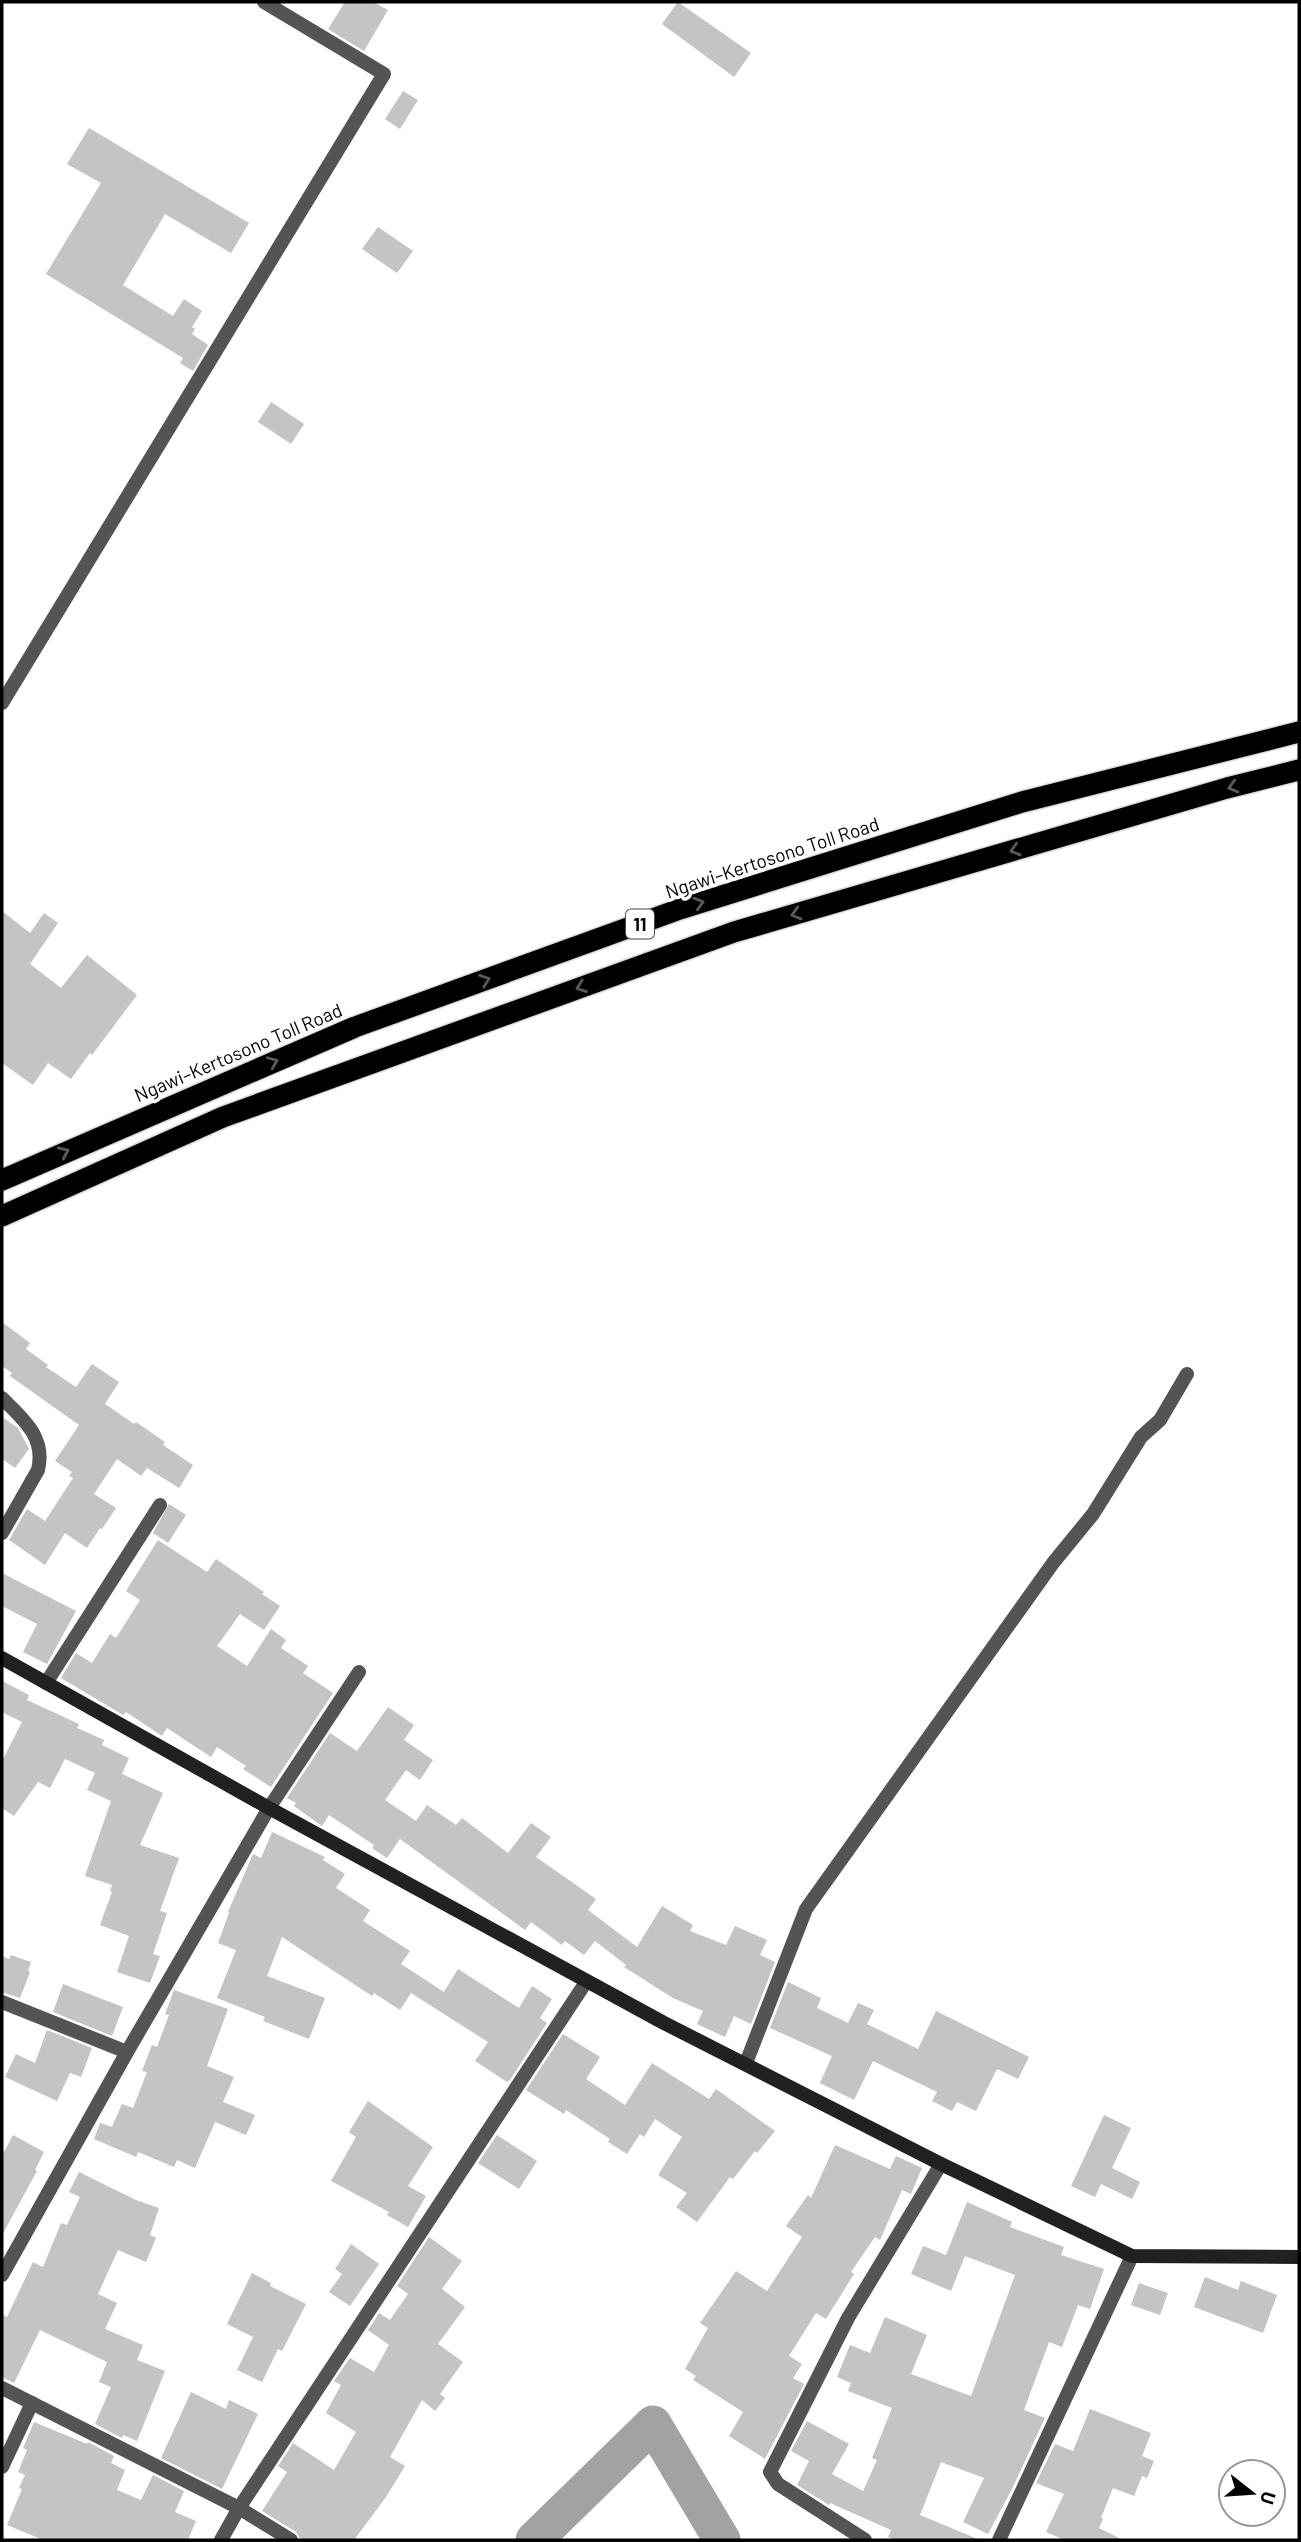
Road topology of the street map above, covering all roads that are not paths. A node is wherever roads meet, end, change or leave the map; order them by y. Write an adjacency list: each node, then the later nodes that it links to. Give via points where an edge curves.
1 (264, 2): 2 (street, via 384,74)
2 (2, 704)
3 (1299, 733): 5 (highway, Ngawi–Kertosono Toll Road / 11, one-way to 3, via 355,1027 680,909 1022,802)
4 (1299, 770): 6 (highway, 11, one-way to 6, via 734,932 223,1117)
5 (2, 1180)
6 (2, 1216)
7 (1187, 1374): 18 (street, via 1093,1514 1053,1563 806,1909)
8 (2, 1398): 10 (street, via 29,1424 41,1459)
9 (160, 1505): 13 (street)
10 (2, 1533)
11 (2, 1658): 13 (street)
12 (359, 1672): 14 (street)
13 (46, 1683): 14 (street)
14 (270, 1808): 15 (street); 17 (street)
15 (586, 1982): 18 (street); 26 (street)
16 (2, 2001): 17 (street)
17 (127, 2052): 22 (street)
18 (746, 2063): 19 (street)
19 (942, 2164): 20 (street); 29 (street, via 848,2318 770,2472 778,2484)
20 (1132, 2256): 21 (street); 30 (street)
21 (1299, 2257)
22 (2, 2275)
23 (2, 2388): 24 (street)
24 (32, 2403): 25 (street); 26 (street)
25 (2, 2467)
26 (239, 2508): 27 (street); 28 (street)
27 (221, 2540)
28 (291, 2540)
29 (865, 2540)
30 (999, 2540)

